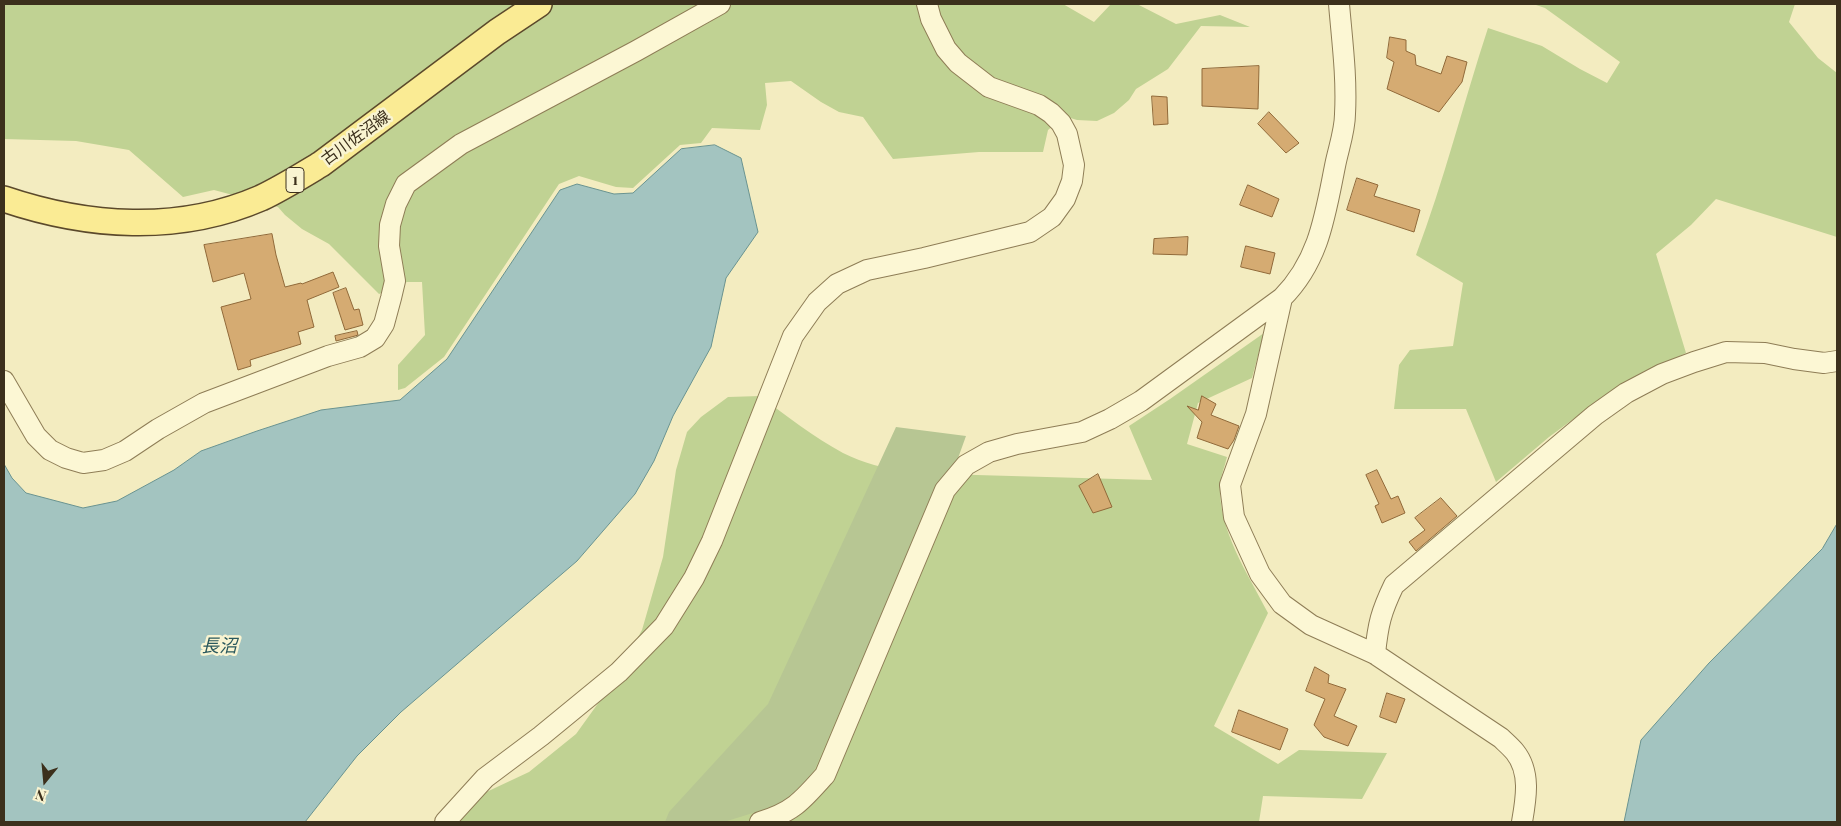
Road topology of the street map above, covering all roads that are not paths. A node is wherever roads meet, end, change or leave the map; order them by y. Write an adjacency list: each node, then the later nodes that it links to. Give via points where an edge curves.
1 (539, 4): 5 (main road, 古川佐沼線 / 1, via 321,164 261,198 226,211 155,223 112,223 32,209)
2 (720, 4): 8 (street, via 461,144 406,184 390,225 389,246 395,281 384,324 375,338 360,347 204,403 124,451 104,460 83,463 50,450 36,436)
3 (927, 4): 10 (street, via 946,49 958,63 989,87 1040,105 1061,123 1074,165 1065,199 1052,216 1030,232 867,270 837,284 817,302 793,336 712,541 694,578 664,626 618,672 484,778)
4 (1339, 4): 6 (street, via 1345,117 1316,246 1299,279)
5 (4, 200)
6 (1282, 298): 9 (street, via 1256,414 1230,485 1234,518 1260,574 1282,604 1311,625); 11 (street, via 1141,401 1110,419 1082,432 988,452 966,465 945,490 824,775 801,802 778,817)
7 (1837, 361): 9 (street, via 1824,363 1765,353 1726,352 1662,374 1626,393 1595,415 1394,585 1382,609)
8 (4, 381)
9 (1375, 654): 12 (street, via 1516,752 1525,771)
10 (445, 822)
11 (760, 822)
12 (1522, 822)

